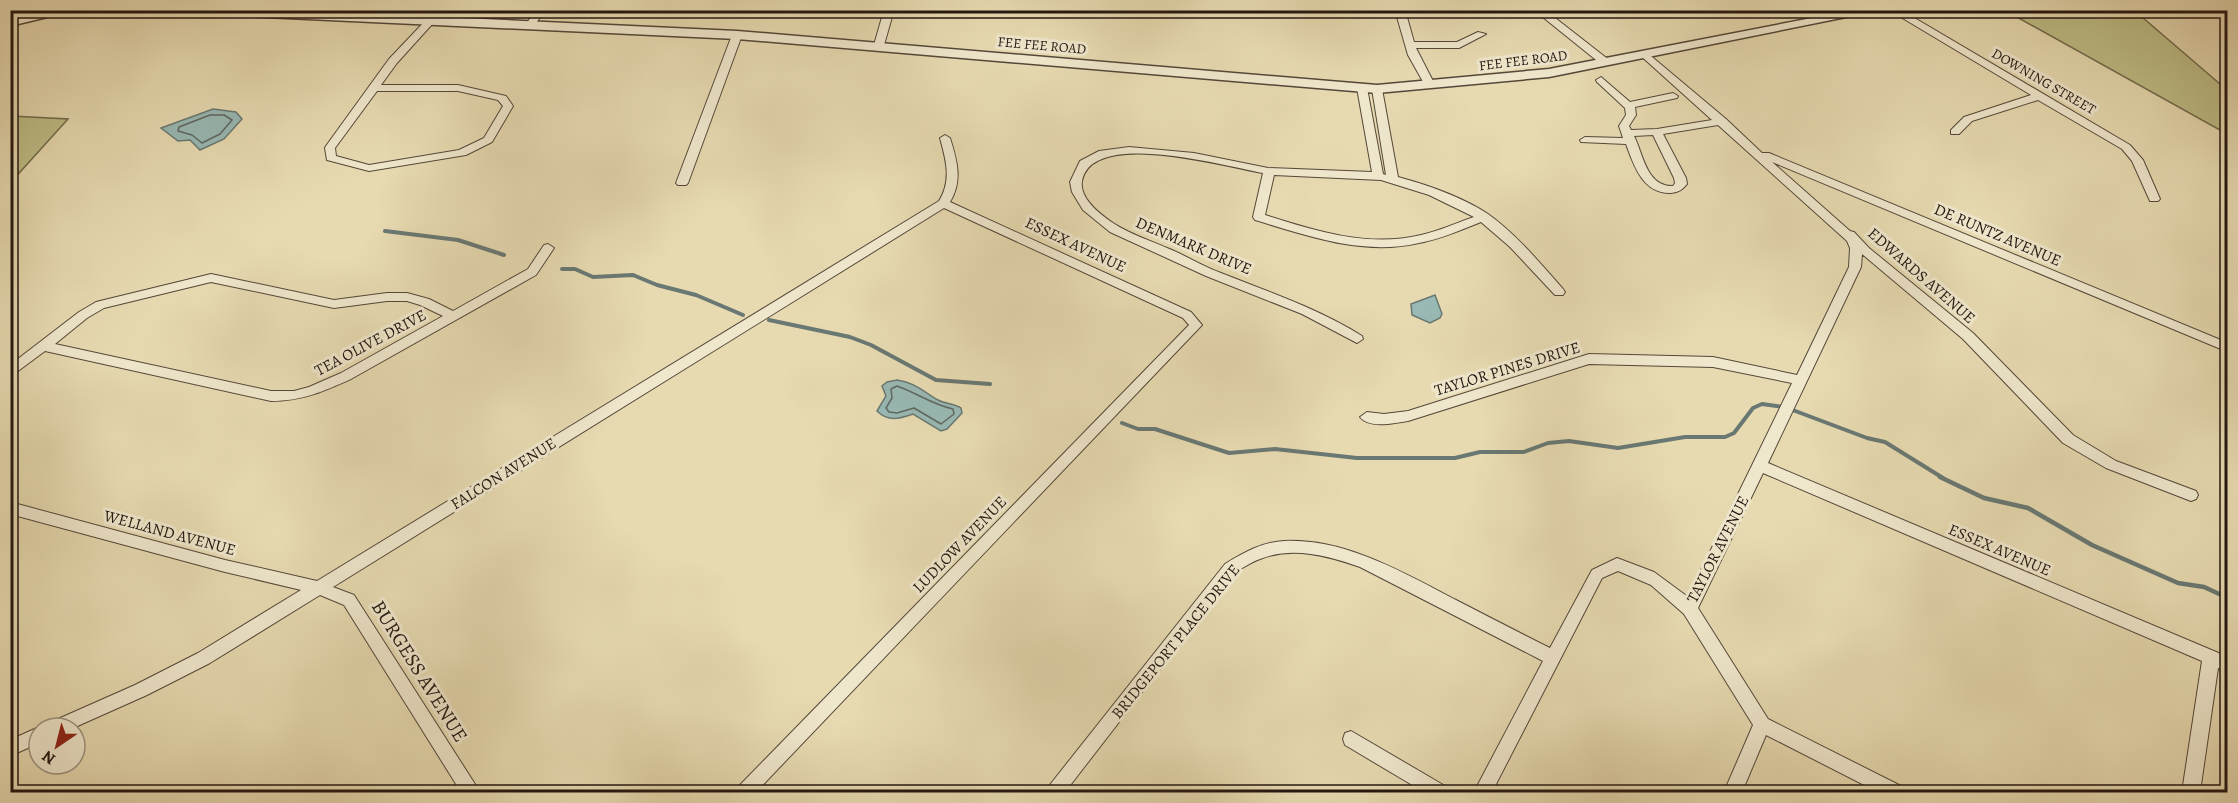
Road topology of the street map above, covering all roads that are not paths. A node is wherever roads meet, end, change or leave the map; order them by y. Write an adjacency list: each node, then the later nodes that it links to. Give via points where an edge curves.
1 (71, 10): 10 (street)
2 (200, 10): 9 (street, FEE FEE ROAD)
3 (540, 10): 11 (street)
4 (890, 10): 14 (street)
5 (1400, 10): 15 (street)
6 (1539, 10): 17 (street)
7 (1875, 10): 16 (street, FEE FEE ROAD)
8 (1893, 10): 24 (street, DOWNING STREET)
9 (430, 21): 11 (street, FEE FEE ROAD); 20 (street)
10 (10, 22)
11 (531, 25): 12 (street, FEE FEE ROAD)
12 (736, 34): 14 (street, FEE FEE ROAD); 36 (street)
13 (1481, 34): 15 (street, via 1459,45)
14 (879, 45): 21 (street, FEE FEE ROAD)
15 (1410, 45): 19 (street)
16 (1645, 54): 17 (street, FEE FEE ROAD); 26 (street, EDWARDS AVENUE)
17 (1605, 62): 19 (street, FEE FEE ROAD, via 1530,76)
18 (1601, 80): 25 (street)
19 (1430, 85): 22 (street, FEE FEE ROAD)
20 (374, 88): 20 (street, via 458,88 502,98 508,106 488,140 463,156 369,168 331,158 330,148)
21 (1362, 88): 22 (street, FEE FEE ROAD); 34 (street)
22 (1377, 88): 35 (street)
23 (1673, 96): 25 (street)
24 (2039, 96): 28 (street, via 1968,119); 37 (street, DOWNING STREET, via 2131,151 2142,164 2145,183)
25 (1630, 106): 29 (street, via 1631,115 1624,126)
26 (1722, 121): 27 (street); 32 (street, EDWARDS AVENUE)
27 (1657, 132): 29 (street); 29 (street, via 1680,178 1676,189 1659,189 1651,184)
28 (1955, 132)
29 (1629, 137): 31 (street)
30 (945, 138): 38 (street, via 954,174)
31 (1586, 140)
32 (1755, 151): 40 (street, EDWARDS AVENUE); 47 (street, DE RUNTZ AVENUE)
33 (1269, 171): 34 (street); 39 (street, via 1259,217 1329,238 1355,243 1417,240); 45 (street, DENMARK DRIVE, via 1176,152 1140,149 1099,155 1085,163 1078,174 1078,193 1099,219 1118,231 1215,275 1293,303)
34 (1378, 177): 35 (street)
35 (1394, 180): 39 (street)
36 (682, 183)
37 (2154, 199)
38 (943, 203): 44 (street, ESSEX AVENUE); 54 (street, FALCON AVENUE)
39 (1484, 217): 42 (street, via 1513,241)
40 (1850, 234): 49 (street, TAYLOR AVENUE, via 1856,248 1855,267); 52 (street, EDWARDS AVENUE, via 1865,251 1968,336 2045,418 2080,448)
41 (549, 248): 43 (street, TEA OLIVE DRIVE, via 531,272)
42 (1559, 292)
43 (452, 316): 46 (street, TEA OLIVE DRIVE, via 346,376 294,396 271,396); 46 (street, via 410,296 334,304 211,278 100,305)
44 (1194, 320): 65 (street, LUDLOW AVENUE, via 1196,325)
45 (1357, 339)
46 (43, 346): 48 (street)
47 (2228, 348)
48 (10, 372)
49 (1800, 380): 50 (street, TAYLOR PINES DRIVE, via 1713,362 1589,359 1407,416); 51 (street, TAYLOR AVENUE)
50 (1367, 417)
51 (1759, 465): 55 (street, TAYLOR AVENUE); 57 (street, ESSEX AVENUE)
52 (2191, 495)
53 (10, 508): 54 (street, WELLAND AVENUE)
54 (320, 588): 59 (street, FALCON AVENUE, via 175,674); 64 (street, BURGESS AVENUE, via 349,600)
55 (1690, 609): 56 (street, TAYLOR AVENUE, via 1667,586 1617,564 1597,574); 60 (street)
56 (1553, 658): 66 (street, BRIDGEPORT PLACE DRIVE, via 1360,561 1302,546 1268,548 1230,568); 68 (street, TAYLOR AVENUE)
57 (2211, 658): 58 (street, ESSEX AVENUE); 71 (street)
58 (2228, 665)
59 (82, 716)
60 (1762, 724): 69 (street); 70 (street)
61 (1351, 739): 67 (street)
62 (27, 740): 63 (street)
63 (10, 748)
64 (471, 792)
65 (745, 792)
66 (1055, 792)
67 (1439, 792)
68 (1483, 792)
69 (1733, 792)
70 (1895, 792)
71 (2191, 792)

